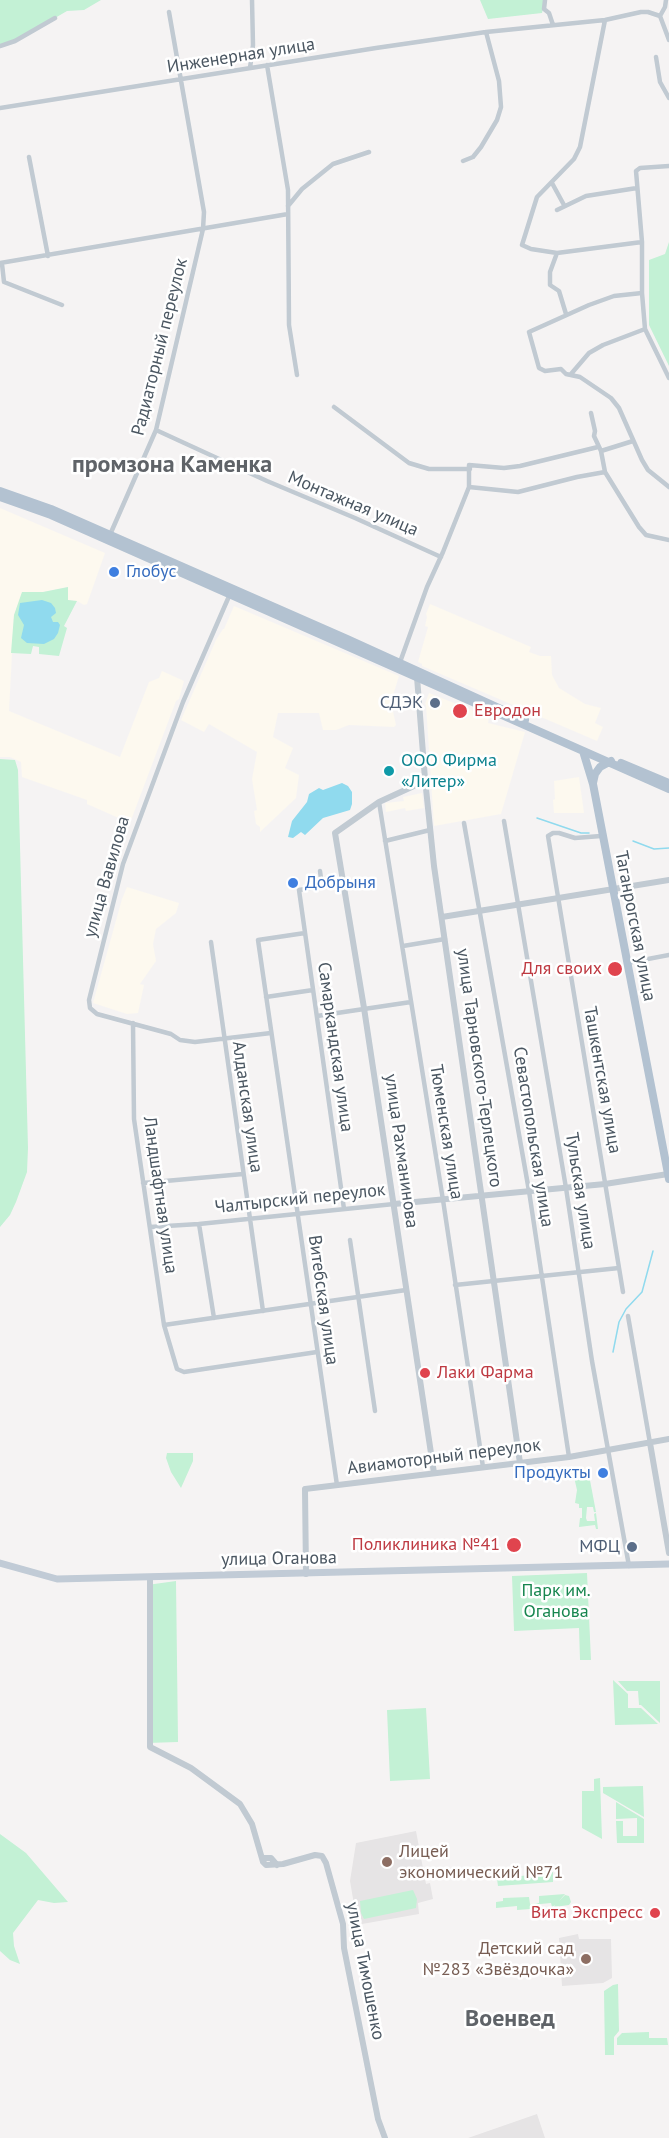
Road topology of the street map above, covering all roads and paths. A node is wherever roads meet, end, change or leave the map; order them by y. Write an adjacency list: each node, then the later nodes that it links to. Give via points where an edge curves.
1 (252, 0): 14 (street)
2 (544, 0): 8 (street, via 544,9)
3 (666, 0): 5 (street)
4 (169, 12): 15 (street, Радиаторный переулок)
5 (660, 16): 7 (street, Инженерная улица, via 648,12); 10 (street)
6 (55, 18): 11 (street)
7 (605, 20): 8 (street, Инженерная улица); 22 (street, via 580,147)
8 (553, 25): 9 (street, Инженерная улица)
9 (486, 32): 13 (street, Инженерная улица); 20 (street, via 499,81 501,107 481,147)
10 (669, 40)
11 (0, 46)
12 (656, 57): 16 (street, via 660,82)
13 (267, 65): 14 (street, Инженерная улица); 25 (street)
14 (250, 68): 15 (street, Инженерная улица)
15 (180, 80): 17 (street, Инженерная улица); 28 (street, Радиаторный переулок, via 204,212)
16 (669, 98)
17 (0, 108)
18 (369, 152): 25 (street, via 333,164)
19 (30, 157): 31 (street)
20 (463, 161)
21 (669, 166): 23 (street, via 640,168 636,171)
22 (552, 183): 24 (street); 30 (street, via 534,202 522,245)
23 (637, 188): 24 (street, via 586,196); 29 (street)
24 (564, 205): 26 (street)
25 (288, 206): 27 (street)
26 (556, 210)
27 (288, 214): 28 (street, Радиаторный переулок); 38 (street, via 289,325)
28 (203, 229): 31 (street, Радиаторный переулок); 42 (street, Радиаторный переулок)
29 (642, 242): 30 (street); 33 (street)
30 (557, 253): 35 (street, via 550,285 559,291)
31 (48, 256): 32 (street, Радиаторный переулок)
32 (1, 263): 34 (street, Радиаторный переулок, via 4,282)
33 (642, 293): 35 (street, via 614,296); 36 (street)
34 (62, 305)
35 (566, 314): 37 (street, via 529,332 539,368)
36 (645, 328): 37 (street, via 589,353); 39 (street)
37 (572, 374): 43 (street, via 611,398)
38 (297, 375)
39 (669, 378)
40 (334, 407): 45 (street, via 409,463 429,469)
41 (591, 413): 44 (street)
42 (156, 430): 51 (street, Радиаторный переулок); 53 (street, Монтажная улица)
43 (633, 441): 44 (street); 48 (street, via 648,470)
44 (600, 449): 45 (street, via 520,466); 46 (street)
45 (470, 467): 47 (street)
46 (605, 472): 47 (street, via 518,492); 52 (street, via 646,535)
47 (469, 487): 53 (street)
48 (669, 487)
49 (0, 491): 51 (main road, via 51,509)
50 (0, 497): 51 (main road)
51 (109, 538): 54 (main road); 55 (main road)
52 (669, 540)
53 (441, 557): 55 (street)
54 (230, 594): 55 (main road); 89 (street, улица Вавилова, via 183,702 123,864 90,1000 90,1008 97,1014)
55 (399, 665): 56 (main road)
56 (418, 675): 57 (main road); 58 (main road); 59 (street, улица Тарновского-Терлецкого)
57 (583, 751): 58 (main road); 61 (main road, Таганрогская улица)
58 (611, 761): 60 (main road); 61 (main road, via 595,774); 62 (main road)
59 (425, 779): 63 (street); 66 (street, улица Тарновского-Терлецкого)
60 (669, 783)
61 (592, 784): 67 (main road, Таганрогская улица)
62 (669, 789)
63 (379, 802): 68 (street, Тюменская улица); 71 (street, улица Рахманинова, via 335,833)
64 (504, 821): 75 (street, Тульская улица)
65 (464, 823): 76 (street, Севастопольская улица)
66 (430, 830): 68 (street); 77 (street, улица Тарновского-Терлецкого)
67 (601, 836): 73 (main road, Таганрогская улица); 74 (street, Ташкентская улица, via 548,836)
68 (385, 841): 81 (street, Тюменская улица)
69 (320, 872): 72 (street)
70 (669, 880): 73 (street)
71 (342, 883): 72 (street); 87 (street, улица Рахманинова)
72 (322, 886): 78 (street, Самаркандская улица, via 299,890)
73 (613, 890): 74 (street); 83 (main road, Таганрогская улица)
74 (557, 897): 75 (street); 95 (street, Ташкентская улица)
75 (518, 904): 76 (street); 96 (street, Тульская улица)
76 (481, 910): 77 (street); 97 (street, Севастопольская улица)
77 (442, 917): 79 (street, улица Тарновского-Терлецкого)
78 (305, 933): 84 (street, Самаркандская улица); 85 (street, Витебская улица, via 258,940)
79 (445, 939): 81 (street); 98 (street, улица Тарновского-Терлецкого)
80 (211, 942): 91 (street, Алданская улица)
81 (403, 946): 86 (street, Тюменская улица)
82 (669, 955): 83 (street)
83 (627, 963): 93 (main road, Таганрогская улица)
84 (313, 990): 85 (street); 88 (street, Самаркандская улица)
85 (266, 997): 90 (street, Витебская улица)
86 (411, 1002): 87 (street); 99 (street, Тюменская улица)
87 (364, 1008): 88 (street); 100 (street, улица Рахманинова)
88 (317, 1016): 101 (street, Самаркандская улица)
89 (133, 1023): 91 (street, улица Вавилова, via 180,1040); 94 (street, Ландшафтная улица, via 134,1119)
90 (271, 1033): 91 (street, улица Вавилова); 102 (street, Витебская улица)
91 (224, 1040): 92 (street, Алданская улица)
92 (243, 1174): 94 (street); 103 (street, Алданская улица)
93 (668, 1177): 95 (street, Чалтырский переулок)
94 (143, 1183): 105 (street, Ландшафтная улица)
95 (605, 1184): 96 (street, Чалтырский переулок); 107 (street, Ташкентская улица)
96 (566, 1188): 97 (street, Чалтырский переулок); 108 (street, Тульская улица)
97 (529, 1191): 98 (street, Чалтырский переулок); 109 (street, Севастопольская улица)
98 (483, 1196): 99 (street, Чалтырский переулок); 110 (street, улица Тарновского-Терлецкого)
99 (443, 1200): 100 (street, Чалтырский переулок); 111 (street, Тюменская улица)
100 (394, 1204): 101 (street, Чалтырский переулок); 112 (street, улица Рахманинова)
101 (344, 1209): 102 (street, Чалтырский переулок)
102 (298, 1215): 103 (street, Чалтырский переулок); 115 (street, Витебская улица)
103 (249, 1219): 104 (street, Чалтырский переулок); 116 (street, Алданская улица)
104 (199, 1224): 105 (street, Чалтырский переулок); 118 (street)
105 (150, 1227): 119 (street, Ландшафтная улица)
106 (350, 1240): 114 (street)
107 (619, 1268): 108 (street); 113 (street, Ташкентская улица)
108 (579, 1272): 109 (street); 124 (street, Тульская улица)
109 (542, 1276): 110 (street); 125 (street, Севастопольская улица)
110 (495, 1280): 111 (street); 126 (street, улица Тарновского-Терлецкого)
111 (455, 1285): 127 (street, Тюменская улица)
112 (406, 1290): 114 (street); 128 (street, улица Рахманинова)
113 (623, 1292)
114 (358, 1297): 115 (street); 121 (street)
115 (310, 1304): 116 (street); 120 (street, Витебская улица)
116 (263, 1311): 118 (street)
117 (628, 1316): 123 (street)
118 (214, 1318): 119 (street)
119 (164, 1325): 120 (street, Ландшафтная улица, via 177,1369 184,1372)
120 (317, 1352): 129 (street, Витебская улица)
121 (375, 1411)
122 (669, 1439): 123 (street, Авиамоторный переулок)
123 (650, 1443): 124 (street, Авиамоторный переулок); 130 (street)
124 (608, 1450): 125 (street, Авиамоторный переулок); 133 (street, Тульская улица)
125 (569, 1457): 126 (street, Авиамоторный переулок)
126 (520, 1463): 127 (street, Авиамоторный переулок)
127 (483, 1467): 128 (street, Авиамоторный переулок)
128 (434, 1473): 129 (street, Авиамоторный переулок)
129 (337, 1485): 134 (street, Авиамоторный переулок, via 304,1489)
130 (669, 1553)
131 (0, 1563): 135 (main road, улица Оганова, via 57,1579)
132 (669, 1564): 133 (main road, улица Оганова)
133 (629, 1566): 134 (main road, улица Оганова)
134 (306, 1574): 135 (main road, улица Оганова)
135 (150, 1577): 136 (street, улица Тимошенко, via 150,1747 191,1768 240,1804 252,1824 263,1858 271,1858 277,1865 322,1856 343,1924 349,1972)
136 (385, 2138)

